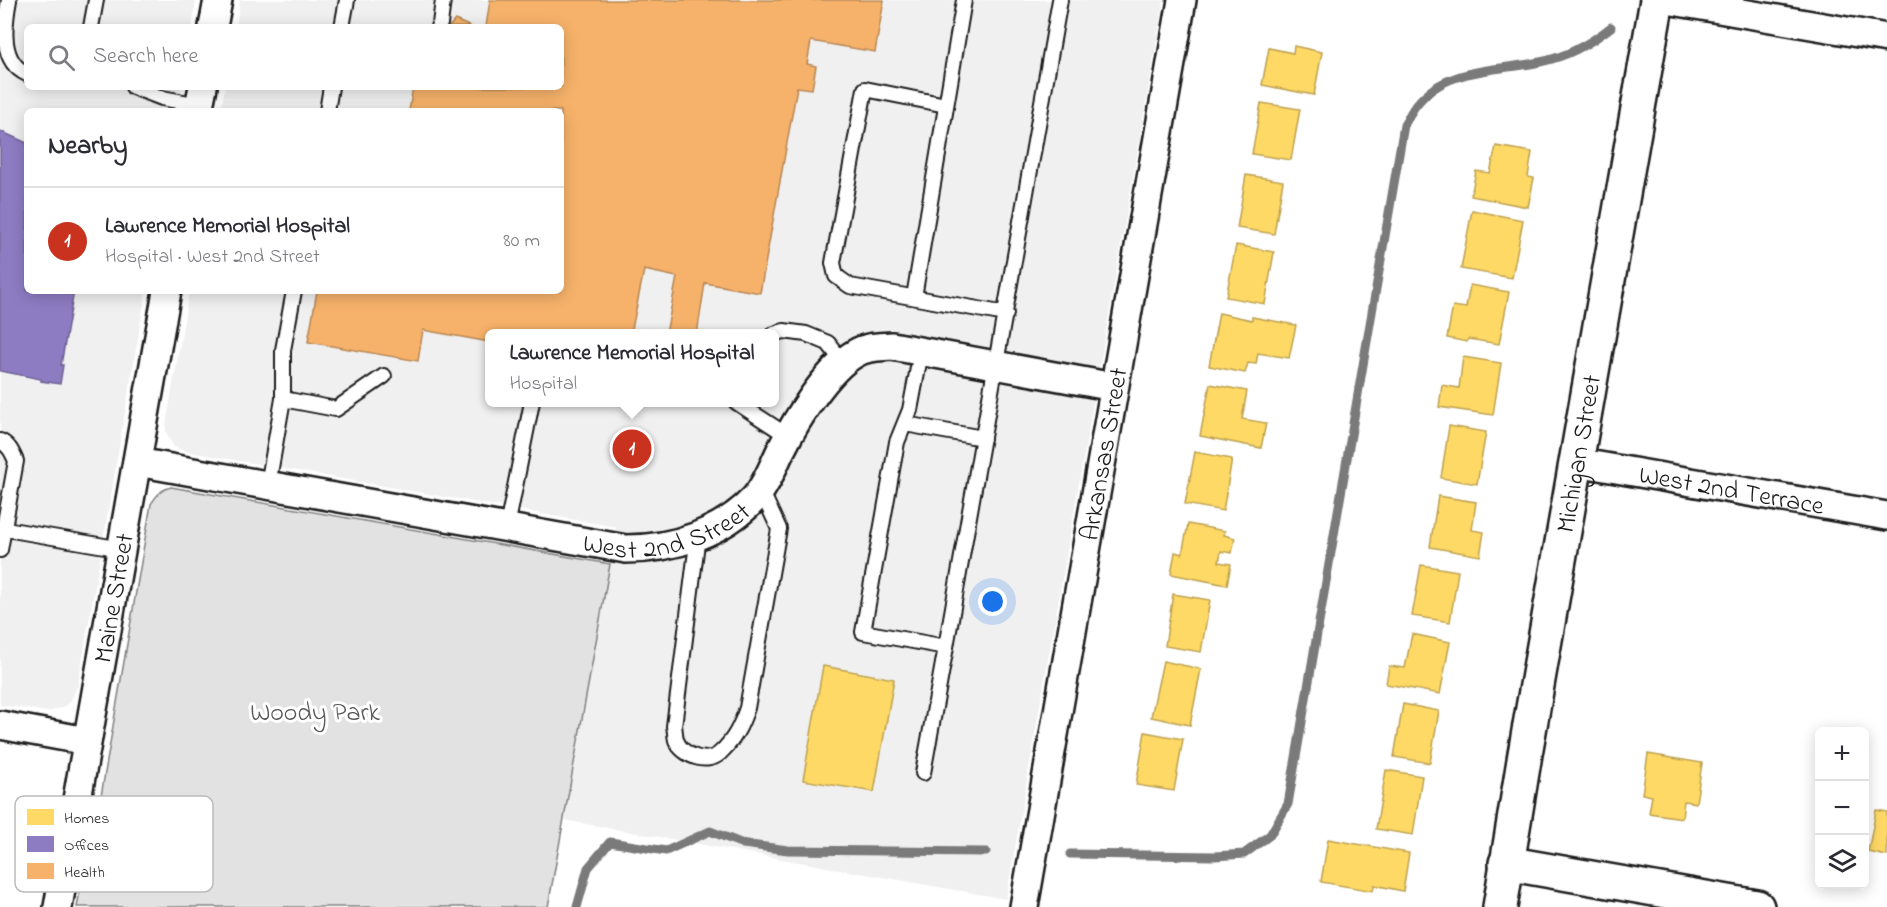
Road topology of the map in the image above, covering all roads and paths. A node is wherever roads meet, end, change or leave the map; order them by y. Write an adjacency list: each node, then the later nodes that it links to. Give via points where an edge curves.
1 (9, 0): 16 (lane, via 3,48 12,65)
2 (96, 0): 11 (lane)
3 (218, 0): 12 (street)
4 (348, 0): 13 (lane)
5 (443, 0): 14 (lane)
6 (964, 0): 20 (lane)
7 (1060, 0): 25 (lane)
8 (1182, 0): 31 (street, Arkansas Street)
9 (1657, 0): 40 (street, Michigan Street)
10 (1666, 0): 15 (street)
11 (92, 24)
12 (214, 24)
13 (345, 24)
14 (440, 24)
15 (1887, 38)
16 (24, 72)
17 (141, 90): 19 (lane, via 162,98)
18 (330, 90): 21 (lane)
19 (200, 101)
20 (946, 105): 24 (lane); 24 (lane, via 865,89 833,263 836,276 850,286)
21 (328, 108)
22 (166, 294): 39 (street, Maine Street)
23 (293, 294): 32 (lane, via 283,350)
24 (914, 297): 25 (lane)
25 (1006, 314): 29 (lane)
26 (779, 332): 28 (lane, via 806,334 828,343)
27 (921, 351): 28 (street, West 2nd Street, via 868,347); 29 (street, West 2nd Street); 35 (lane)
28 (843, 362): 36 (street, West 2nd Street)
29 (997, 365): 31 (street, West 2nd Street); 37 (lane)
30 (384, 376): 32 (lane, via 336,409)
31 (1114, 387): 57 (street, Arkansas Street)
32 (283, 399): 41 (lane)
33 (531, 407): 44 (lane)
34 (744, 407): 36 (lane)
35 (904, 423): 37 (lane); 49 (lane, via 897,442 863,632)
36 (788, 435): 42 (street, West 2nd Street)
37 (983, 438): 49 (lane)
38 (0, 441): 45 (lane, via 16,461)
39 (137, 462): 41 (street, West 2nd Street); 47 (street, Maine Street)
40 (1576, 462): 43 (street, West 2nd Terrace); 54 (street, Michigan Street)
41 (268, 485): 44 (street, West 2nd Street)
42 (760, 489): 46 (street, West 2nd Street, via 741,509); 46 (lane, via 778,529 747,708 738,732 718,755 700,759 685,753 676,740 674,726)
43 (1887, 516)
44 (507, 527): 46 (street, West 2nd Street, via 626,549 668,546)
45 (2, 528): 47 (lane); 48 (lane)
46 (698, 535)
47 (122, 549): 51 (street, Maine Street)
48 (0, 550)
49 (946, 646): 52 (lane)
50 (0, 725): 51 (street)
51 (87, 741): 53 (street, Maine Street)
52 (923, 773)
53 (77, 796)
54 (1506, 863): 58 (street, Michigan Street); 59 (street)
55 (61, 892): 56 (street, Maine Street)
56 (58, 907)
57 (1024, 907)
58 (1500, 907)
59 (1757, 907)

